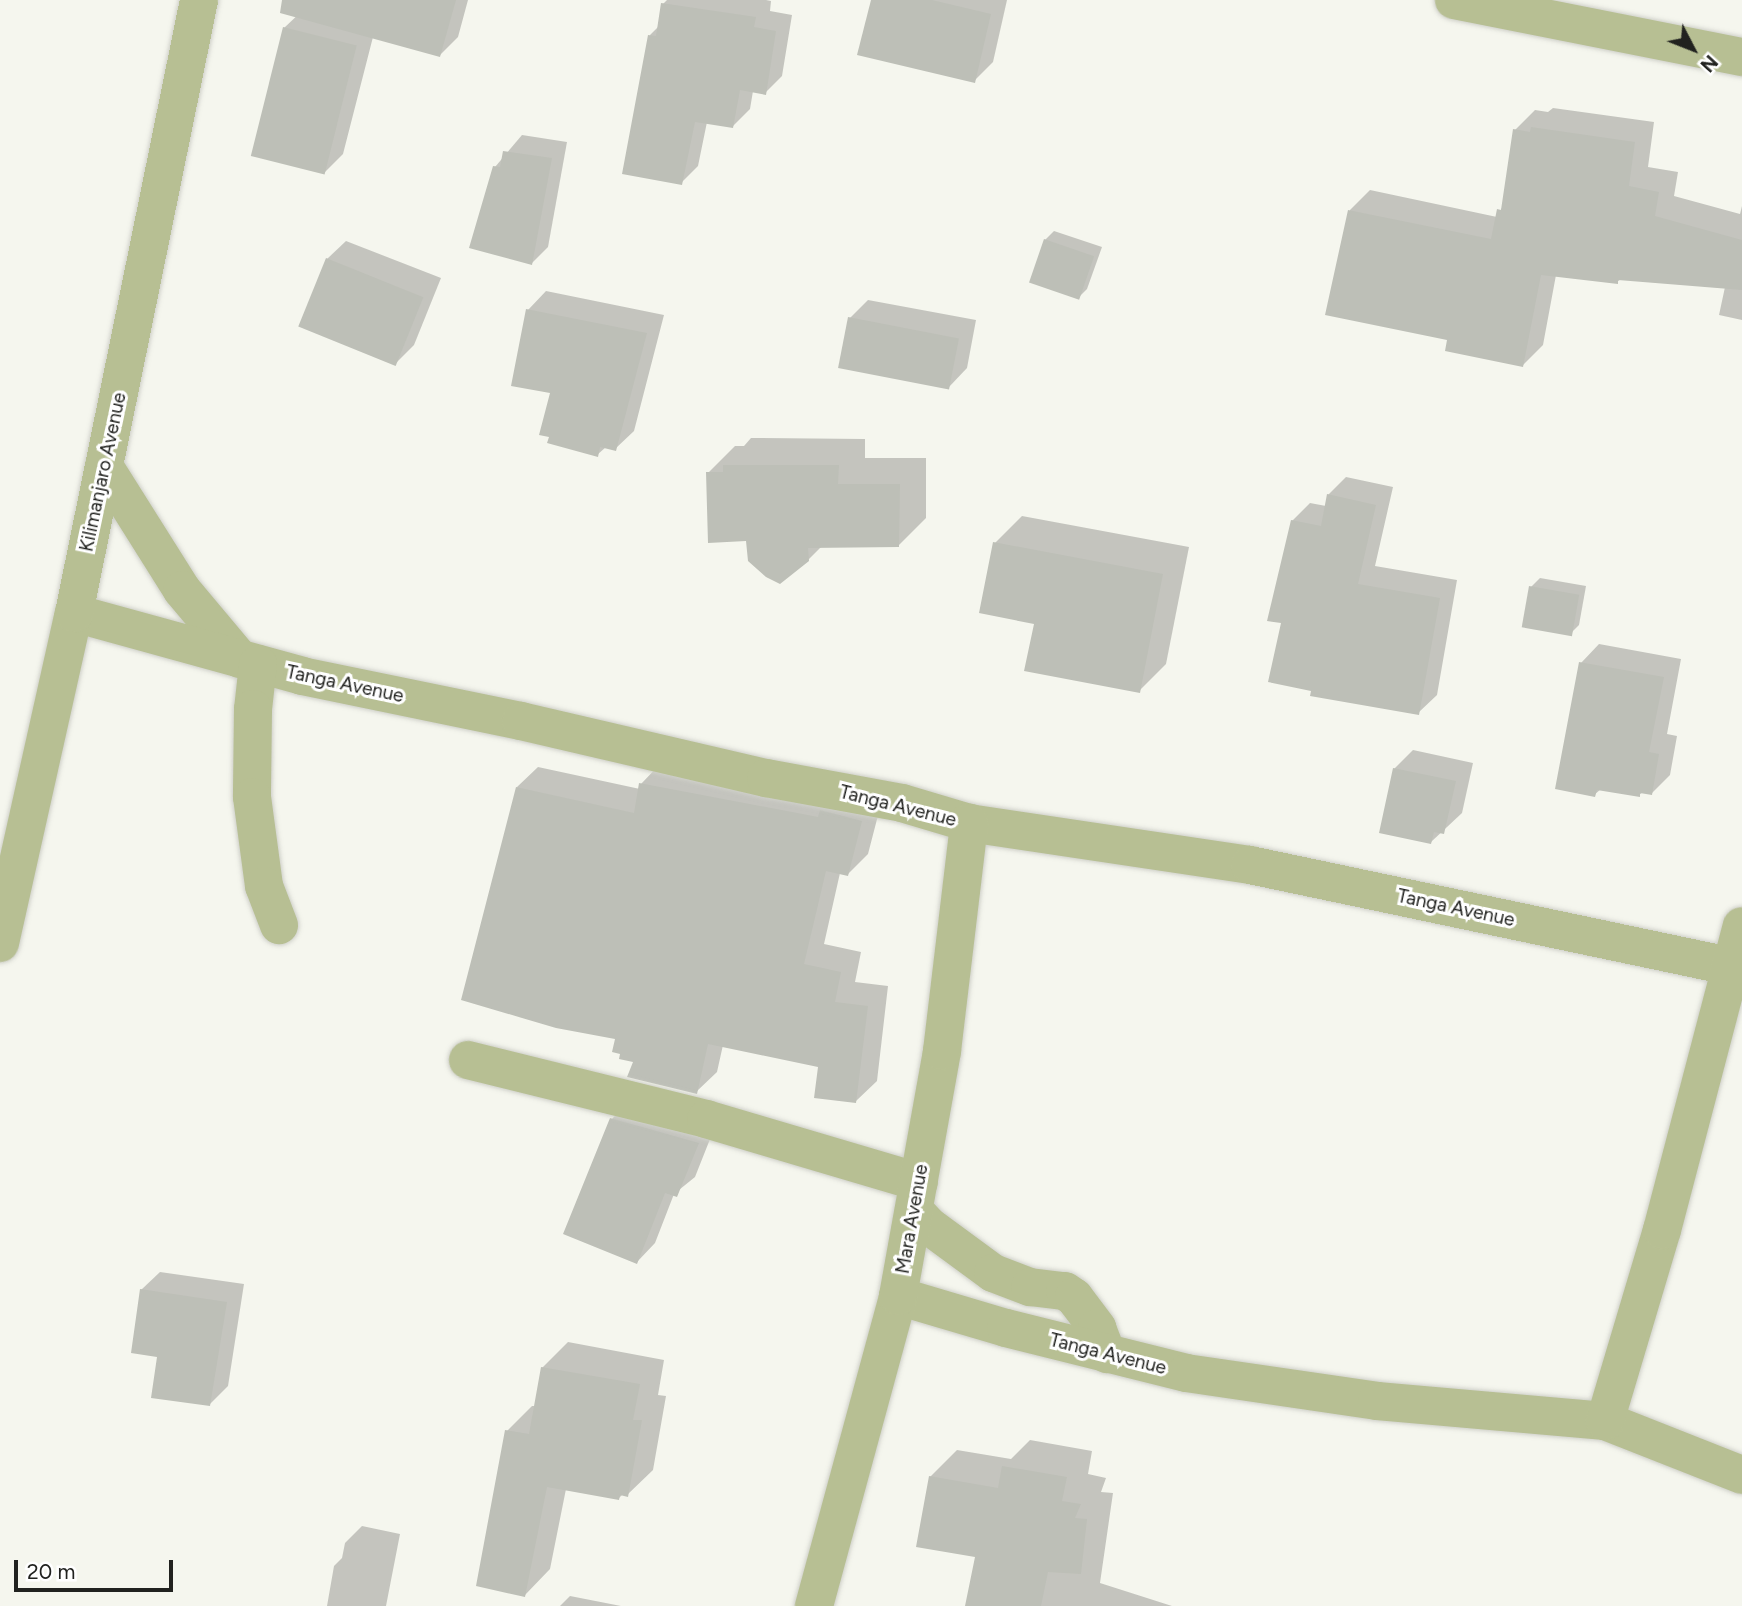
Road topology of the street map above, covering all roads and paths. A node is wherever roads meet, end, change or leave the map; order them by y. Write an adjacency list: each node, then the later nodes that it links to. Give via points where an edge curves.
1 (199, 0): 4 (street, Kilimanjaro Avenue)
2 (1454, 0): 3 (street)
3 (1742, 57)
4 (104, 466): 5 (street, Kilimanjaro Avenue); 6 (street, via 182,590)
5 (74, 613): 6 (street, Tanga Avenue); 10 (street, Kilimanjaro Avenue)
6 (249, 662): 7 (street, Tanga Avenue, via 765,778 902,803); 8 (street, via 252,797 264,886)
7 (969, 823): 11 (street, Tanga Avenue, via 1250,865); 13 (street, Mara Avenue, via 943,1051)
8 (279, 925)
9 (1742, 926): 11 (street)
10 (0, 943)
11 (1729, 966): 16 (street, via 1662,1230)
12 (468, 1060): 13 (street, via 706,1119)
13 (916, 1196): 14 (street, Mara Avenue); 15 (street, via 929,1226 993,1273 1074,1297 1091,1318)
14 (898, 1296): 15 (street, Tanga Avenue); 18 (street, Mara Avenue)
15 (1107, 1354): 16 (street, Tanga Avenue, via 1186,1373 1377,1401)
16 (1605, 1421): 17 (street, Tanga Avenue)
17 (1742, 1475)
18 (814, 1606)

